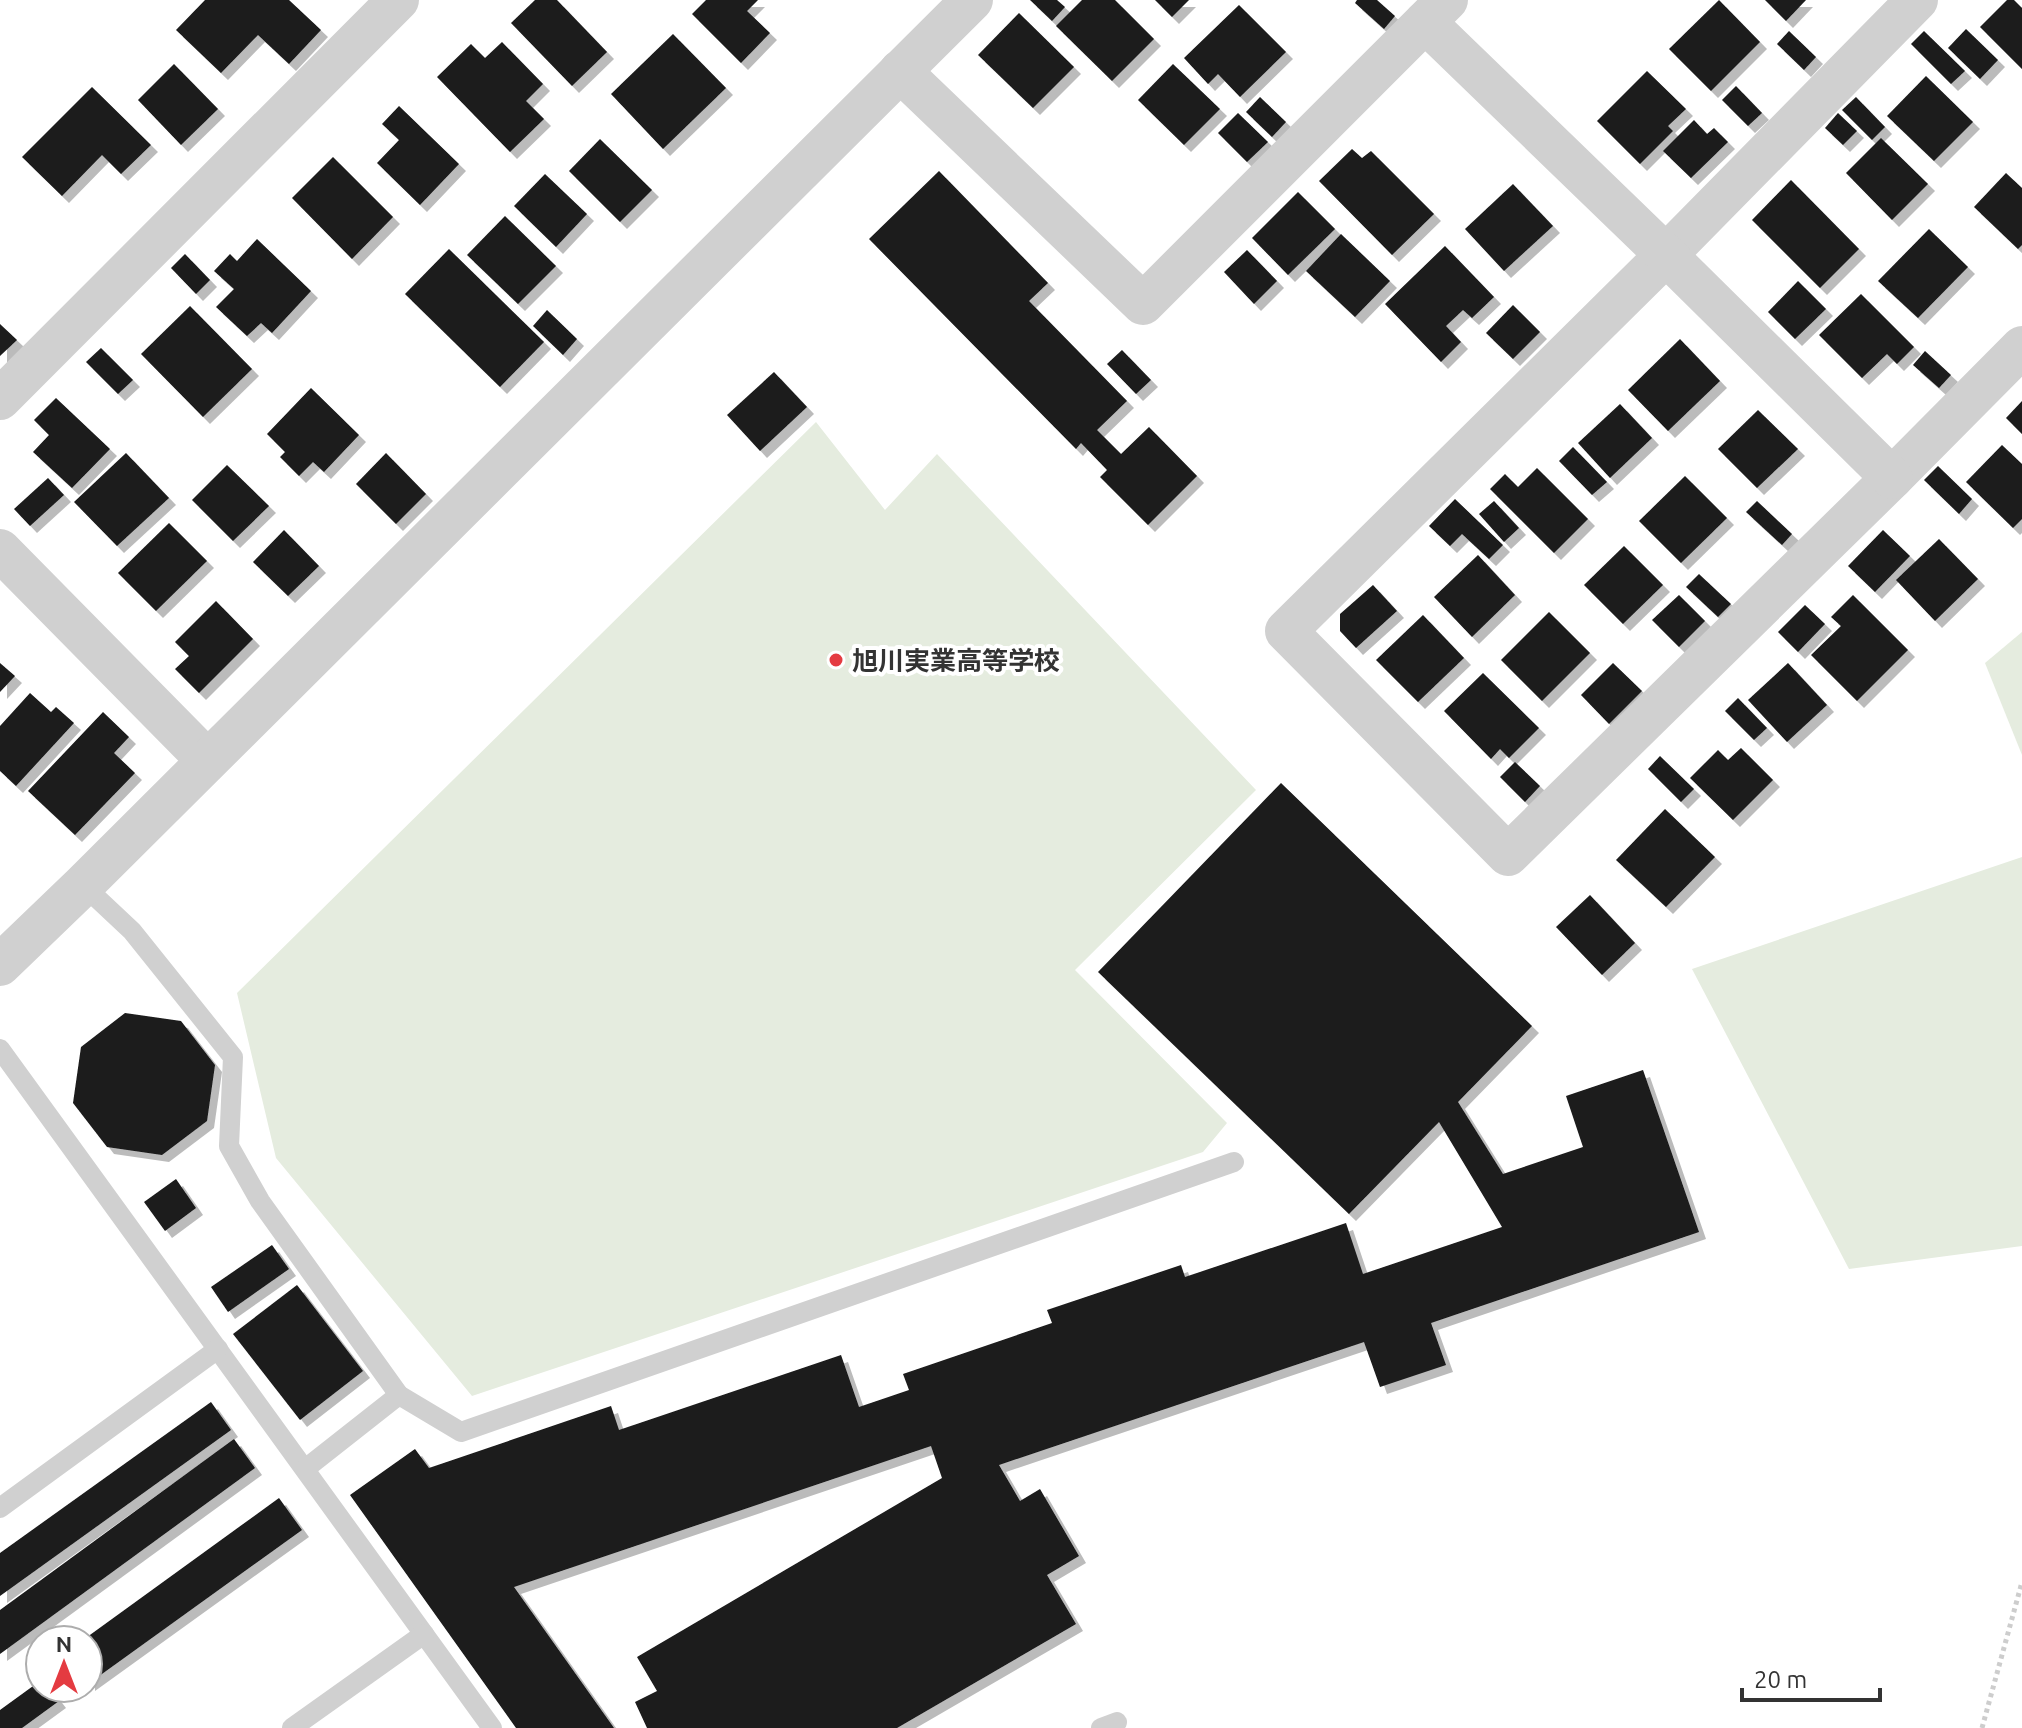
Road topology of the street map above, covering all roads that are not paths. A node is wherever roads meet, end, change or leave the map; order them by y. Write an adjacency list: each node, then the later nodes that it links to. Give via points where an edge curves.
1 (398, 0): 8 (street)
2 (972, 0): 5 (street)
3 (1917, 0): 6 (street)
4 (1436, 11): 5 (street, via 1143,304); 6 (street)
5 (900, 71): 11 (street)
6 (1666, 255): 9 (street); 9 (street, via 1286,631 1508,855)
7 (2022, 347): 9 (street)
8 (0, 399)
9 (1892, 478)
10 (0, 550): 11 (street)
11 (207, 760): 12 (street)
12 (83, 885): 13 (street); 17 (lane, via 132,931 233,1057 229,1146 260,1201)
13 (0, 965)
14 (0, 1049): 16 (lane)
15 (1234, 1162): 17 (lane, via 461,1432)
16 (218, 1349): 18 (lane); 19 (lane)
17 (399, 1395): 18 (lane)
18 (305, 1469): 20 (lane)
19 (0, 1508)
20 (424, 1634): 21 (lane); 22 (lane)
21 (292, 1728)
22 (492, 1728)

